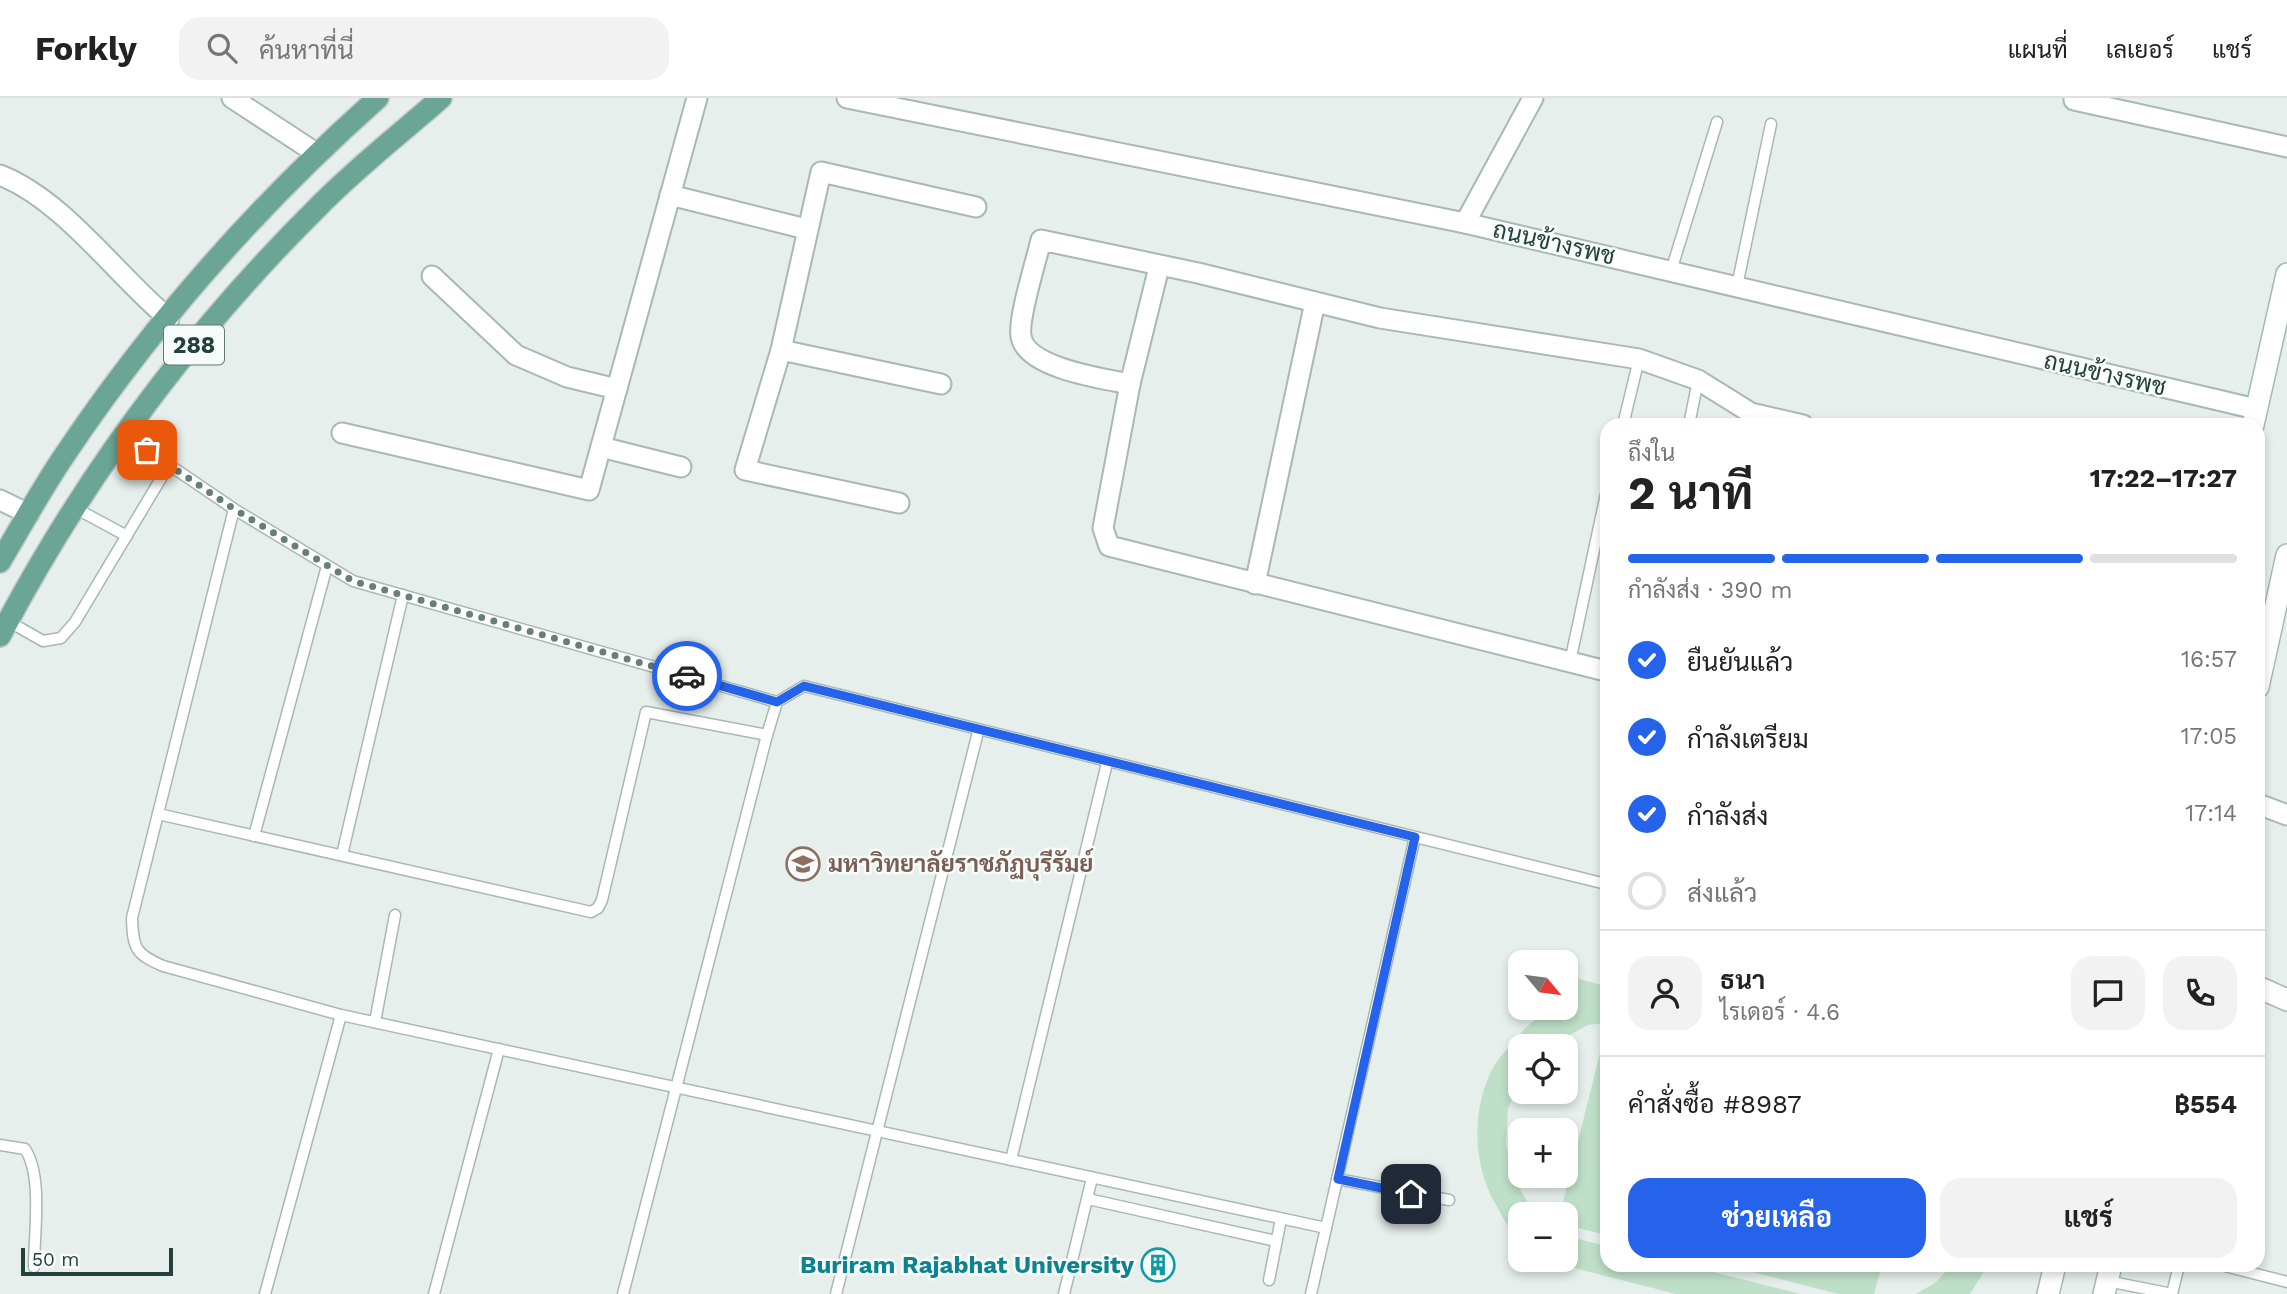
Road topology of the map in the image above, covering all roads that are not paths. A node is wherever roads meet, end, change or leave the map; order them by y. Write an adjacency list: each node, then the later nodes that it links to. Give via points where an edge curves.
1 (232, 98): 11 (street)
2 (378, 98): 11 (main road, 288)
3 (441, 98): 35 (main road, 288, via 319,206 235,295)
4 (697, 98): 13 (street)
5 (847, 98): 15 (street, ถนนข้างรพช)
6 (1534, 98): 15 (street)
7 (2074, 100): 10 (street)
8 (1717, 122): 18 (lane)
9 (1771, 124): 21 (lane)
10 (2287, 147)
11 (316, 153): 23 (main road, 288, via 203,275)
12 (0, 175): 23 (street, via 43,199)
13 (670, 195): 16 (street); 29 (street)
14 (976, 207): 16 (street, via 821,172)
15 (1465, 223): 18 (street, ถนนข้างรพช)
16 (806, 229): 24 (street)
17 (1158, 267): 22 (street); 28 (street); 28 (street, via 1041,240 1022,321 1024,345 1041,360 1062,369)
18 (1671, 271): 21 (street, ถนนข้างรพช)
19 (2287, 274): 30 (main road)
20 (432, 276): 29 (street, via 516,355 567,377)
21 (1737, 286): 30 (street, ถนนข้างรพช)
22 (1315, 302): 25 (street, via 1380,318); 49 (street)
23 (169, 319): 43 (main road, 288, via 66,453)
24 (781, 350): 27 (street); 40 (street, via 745,470)
25 (1639, 359): 26 (street); 31 (lane)
26 (1698, 380): 32 (lane); 33 (street)
27 (941, 384)
28 (1130, 384): 49 (street, via 1103,528 1109,546)
29 (617, 389): 36 (street)
30 (2254, 417)
31 (1625, 418)
32 (1690, 418)
33 (1750, 418)
34 (342, 433): 36 (street, via 589,491)
35 (125, 435): 37 (lane); 41 (main road, 288)
36 (601, 447): 38 (street)
37 (169, 465): 42 (lane); 45 (lane)
38 (681, 467)
39 (0, 500): 43 (street)
40 (898, 503)
41 (74, 507): 45 (lane); 52 (main road, 288)
42 (234, 509): 48 (lane); 61 (lane)
43 (29, 514): 47 (main road, 288)
44 (1600, 522): 53 (lane)
45 (127, 536): 52 (lane, via 61,638 43,641)
46 (2287, 555): 51 (main road)
47 (0, 562)
48 (327, 566): 50 (lane, via 353,581); 63 (lane)
49 (1255, 584): 53 (street)
50 (403, 595): 56 (lane); 65 (lane)
51 (2280, 621): 54 (main road)
52 (4, 628)
53 (1570, 662): 55 (street)
54 (2265, 666)
55 (1600, 670)
56 (777, 702): 57 (lane, via 804,686); 58 (lane)
57 (978, 732): 59 (lane); 74 (lane)
58 (767, 735): 65 (lane, via 646,712 602,900 591,912); 73 (lane)
59 (1107, 763): 64 (lane); 76 (lane)
60 (2265, 807): 62 (street)
61 (158, 814): 63 (lane); 70 (lane, via 132,918 133,942 142,958)
62 (2287, 815)
63 (254, 836): 65 (lane)
64 (1415, 837): 66 (lane); 78 (lane)
65 (342, 855)
66 (1600, 883)
67 (395, 915): 71 (lane)
68 (2265, 990): 69 (main road)
69 (2287, 1000)
70 (341, 1014): 71 (lane); 91 (lane)
71 (375, 1022): 72 (lane)
72 (499, 1049): 73 (lane); 92 (lane)
73 (675, 1087): 74 (lane); 93 (lane)
74 (878, 1131): 76 (lane); 94 (lane)
75 (0, 1145): 84 (lane, via 25,1149 30,1158 35,1177)
76 (1011, 1160): 77 (lane)
77 (1092, 1178): 79 (lane); 81 (lane)
78 (1338, 1179): 80 (lane); 82 (lane)
79 (1088, 1199): 83 (lane); 95 (lane)
80 (1449, 1200)
81 (1281, 1219): 82 (lane); 83 (lane)
82 (1326, 1228): 96 (lane)
83 (1276, 1241): 88 (lane)
84 (34, 1267)
85 (2053, 1272): 97 (main road)
86 (2177, 1272): 98 (lane)
87 (2248, 1272): 90 (lane)
88 (1269, 1280)
89 (2107, 1280): 98 (lane)
90 (2287, 1282)
91 (265, 1294)
92 (434, 1294)
93 (623, 1294)
94 (836, 1294)
95 (1064, 1294)
96 (1311, 1294)
97 (2048, 1294)
98 (2172, 1294)

